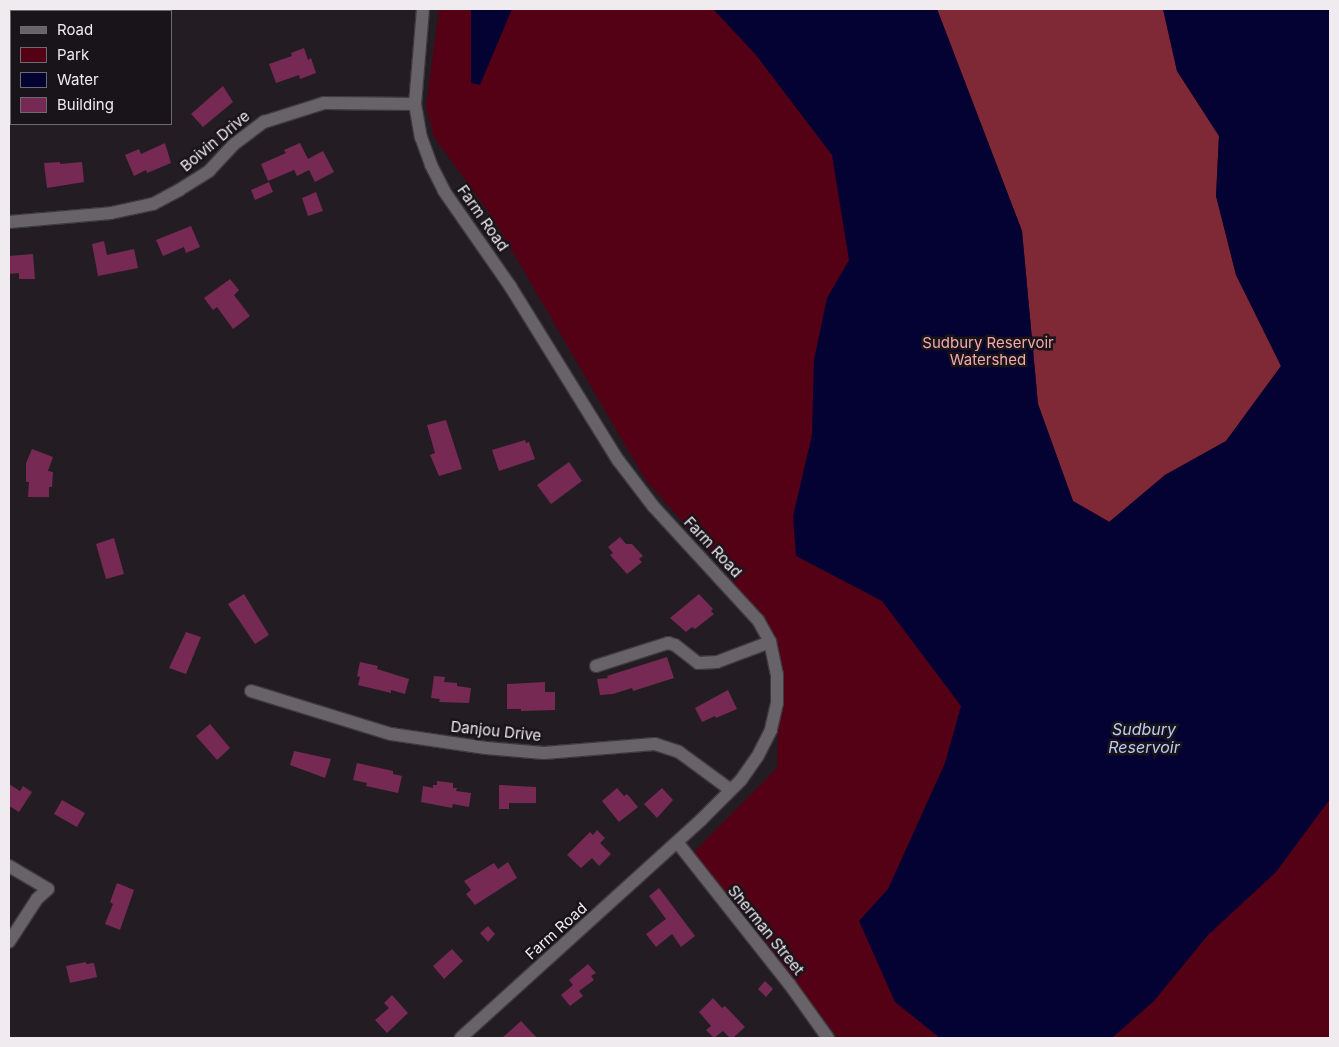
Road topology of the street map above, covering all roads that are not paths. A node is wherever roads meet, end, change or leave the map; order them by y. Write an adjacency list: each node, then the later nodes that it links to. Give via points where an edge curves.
1 (423, 9): 2 (street, Farm Road)
2 (415, 104): 3 (street, Boivin Drive, via 324,103 264,122 233,145 209,171 153,204 111,213); 4 (street, Farm Road, via 421,138 444,191 510,286 601,436 653,506 758,620)
3 (9, 222)
4 (770, 642): 5 (street, via 717,662 698,663 668,643); 7 (street, Farm Road, via 777,675 777,703 771,730 757,758)
5 (596, 666)
6 (251, 691): 7 (street, Danjou Drive, via 391,734 486,748 544,753 655,744 679,752)
7 (731, 790): 8 (street, Farm Road)
8 (677, 842): 11 (street, Farm Road); 12 (street, Sherman Street)
9 (9, 866): 10 (street, via 48,889)
10 (9, 942)
11 (462, 1038)
12 (828, 1038)

